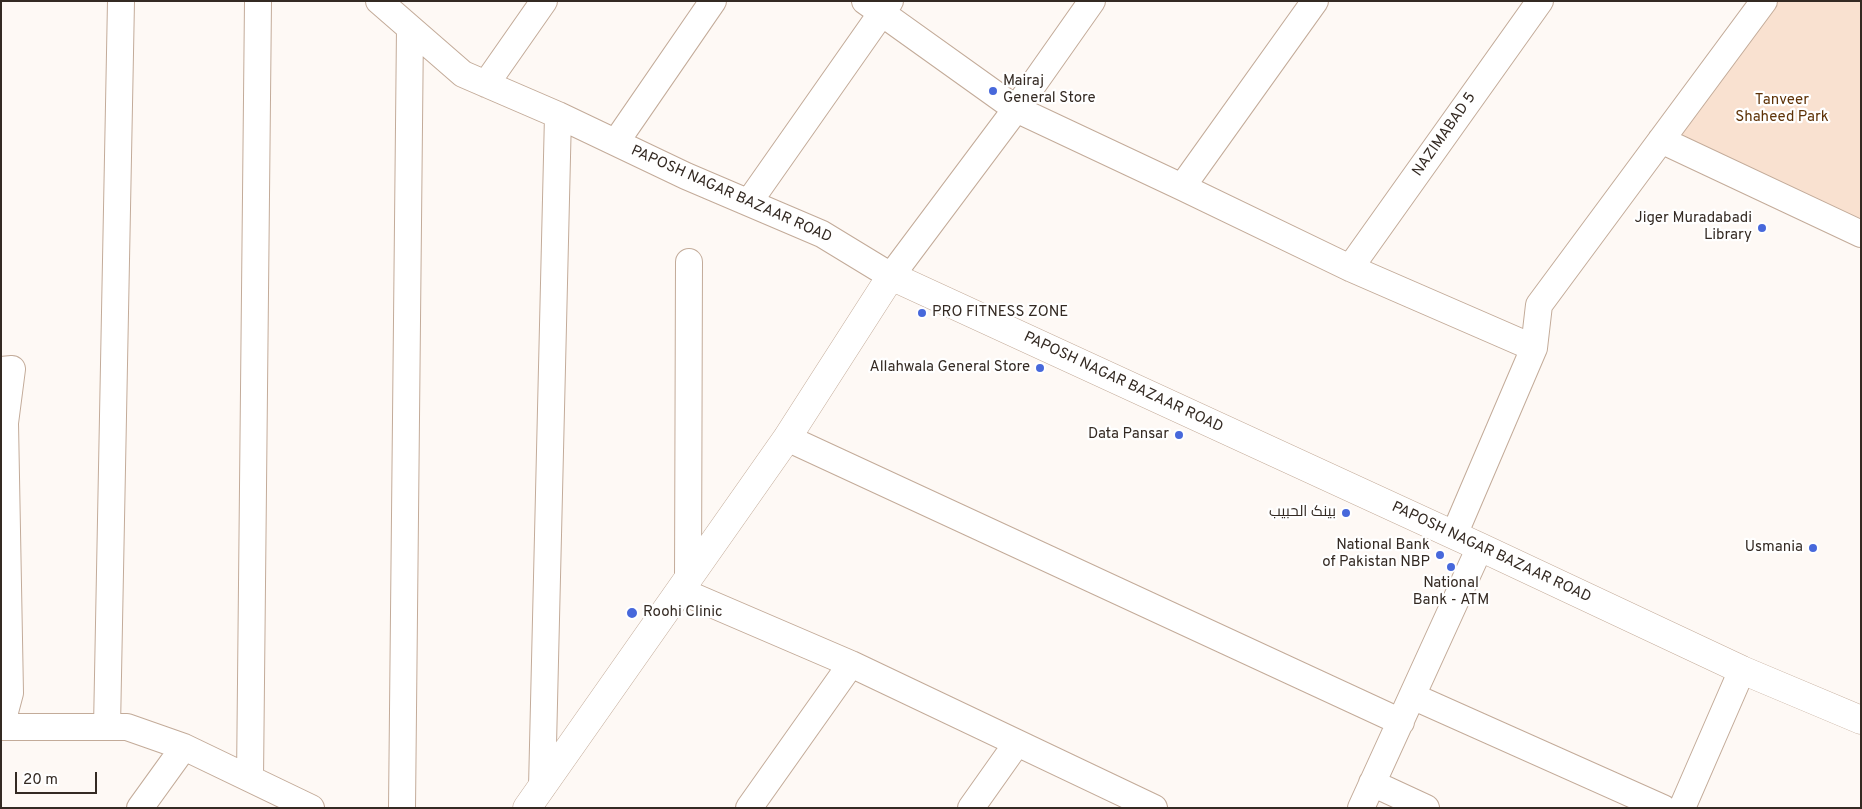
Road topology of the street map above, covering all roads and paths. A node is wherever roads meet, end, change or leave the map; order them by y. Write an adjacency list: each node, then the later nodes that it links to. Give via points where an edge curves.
1 (121, 1): 35 (street)
2 (258, 1): 38 (street)
3 (379, 1): 11 (street, PAPOSH NAGAR BAZAAR ROAD)
4 (544, 1): 12 (street)
5 (714, 1): 16 (street)
6 (1092, 1): 13 (street)
7 (1314, 1): 17 (street)
8 (1540, 1): 21 (street, NAZIMABAD 5)
9 (1764, 1): 15 (street)
10 (879, 5): 13 (street); 18 (street)
11 (410, 28): 12 (street, PAPOSH NAGAR BAZAAR ROAD, via 463,74); 43 (street)
12 (486, 84): 14 (street, PAPOSH NAGAR BAZAAR ROAD)
13 (1016, 109): 17 (street); 22 (street)
14 (558, 115): 16 (street, PAPOSH NAGAR BAZAAR ROAD); 40 (street)
15 (1661, 140): 19 (street); 23 (street, via 1539,305)
16 (616, 142): 18 (street, PAPOSH NAGAR BAZAAR ROAD)
17 (1182, 187): 21 (street)
18 (749, 202): 22 (street, PAPOSH NAGAR BAZAAR ROAD, via 822,234)
19 (1861, 234)
20 (690, 262): 28 (street)
21 (1350, 268): 23 (street)
22 (891, 276): 25 (street); 26 (street, PAPOSH NAGAR BAZAAR ROAD)
23 (1534, 348): 26 (street)
24 (1, 370): 34 (street, via 12,369 5,423 10,693)
25 (787, 438): 28 (street); 33 (street)
26 (1454, 535): 27 (street, PAPOSH NAGAR BAZAAR ROAD)
27 (1480, 547): 30 (street, PAPOSH NAGAR BAZAAR ROAD); 31 (street)
28 (685, 585): 29 (street); 40 (street)
29 (851, 664): 36 (street); 44 (street)
30 (1742, 670): 32 (street, PAPOSH NAGAR BAZAAR ROAD); 50 (street)
31 (1412, 696): 33 (street); 49 (street)
32 (1861, 720)
33 (1400, 722): 39 (street)
34 (1, 727): 35 (street)
35 (107, 727): 37 (street, via 127,727)
36 (1017, 743): 45 (street); 46 (street)
37 (184, 747): 38 (street); 41 (street)
38 (250, 778): 42 (street)
39 (1372, 783): 47 (street); 48 (street)
40 (535, 797)
41 (140, 808)
42 (311, 808)
43 (402, 808)
44 (749, 808)
45 (971, 808)
46 (1154, 808)
47 (1361, 808)
48 (1426, 808)
49 (1663, 808)
50 (1682, 808)

